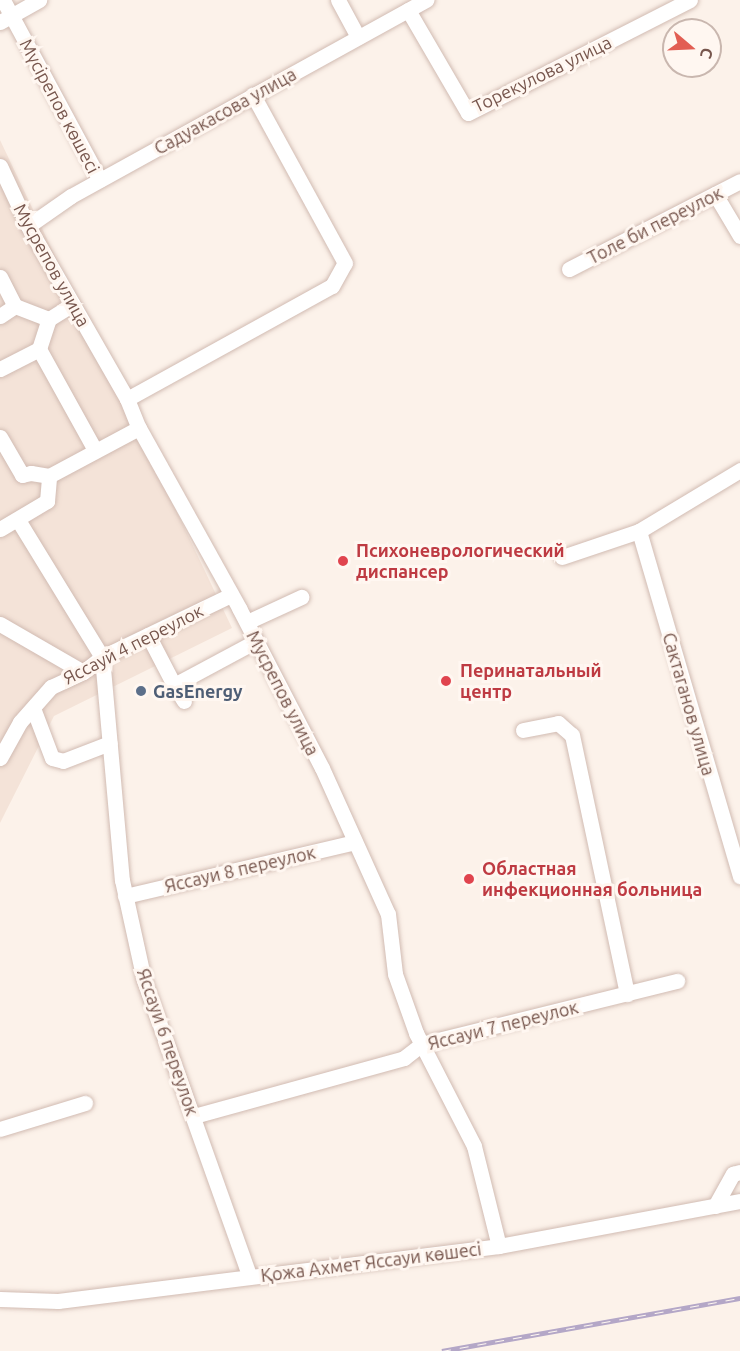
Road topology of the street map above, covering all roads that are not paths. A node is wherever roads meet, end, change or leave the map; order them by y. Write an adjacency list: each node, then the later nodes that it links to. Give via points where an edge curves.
1 (3, 0): 7 (street, Мүсірепов көшесі)
2 (39, 0): 7 (street)
3 (338, 0): 8 (street)
4 (426, 0): 6 (street, Садуакасова улица)
5 (690, 0): 6 (street, Торекулова улица, via 468,113)
6 (408, 10): 8 (street, Садуакасова улица)
7 (6, 18): 11 (street, Мүсірепов көшесі)
8 (358, 37): 9 (street, Садуакасова улица)
9 (253, 95): 11 (street, Садуакасова улица); 24 (street, via 345,263 332,286)
10 (1, 171): 14 (street, Мусрепов улица)
11 (100, 180): 14 (street, Садуакасова улица)
12 (740, 181): 13 (street, Толе би переулок)
13 (716, 194): 15 (street); 16 (street, Толе би переулок)
14 (28, 226): 18 (street, Мусрепов улица)
15 (740, 236)
16 (569, 269)
17 (0, 277): 19 (street)
18 (73, 304): 21 (street); 24 (street, Мусрепов улица)
19 (15, 306): 20 (street); 21 (street)
20 (0, 316)
21 (49, 320): 22 (street)
22 (39, 349): 23 (street); 27 (street)
23 (0, 369)
24 (127, 399): 25 (street, Мусрепов улица)
25 (139, 428): 27 (street); 34 (street, Мусрепов улица)
26 (0, 437): 29 (street, via 22,475)
27 (95, 450): 29 (street)
28 (740, 471): 32 (street)
29 (49, 476): 30 (street, via 47,501)
30 (18, 520): 31 (street); 40 (street)
31 (0, 529)
32 (639, 531): 33 (street); 49 (street, Сактаганов улица)
33 (562, 557)
34 (231, 595): 36 (street, Мусрепов улица); 38 (street, Яссауй 4 переулок)
35 (301, 597): 36 (street)
36 (246, 622): 39 (street, Мусрепов улица)
37 (0, 624): 41 (street)
38 (148, 635): 40 (street, Яссауй 4 переулок); 42 (street)
39 (256, 641): 42 (street); 48 (street, Мусрепов улица, via 322,768)
40 (102, 657): 41 (street, Яссауй 4 переулок); 46 (street, Яссауи 6 переулок)
41 (83, 672): 44 (street, Яссауй 4 переулок, via 51,687)
42 (174, 685): 43 (street)
43 (184, 701)
44 (33, 708): 46 (street, via 52,758 63,761); 47 (street, Яссауй 4 переулок, via 20,722)
45 (524, 730): 52 (street, via 558,723 572,735)
46 (110, 743): 50 (street, Яссауи 6 переулок)
47 (0, 758)
48 (355, 842): 50 (street, Яссауи 8 переулок); 53 (street, Мусрепов улица, via 388,914 395,974)
49 (740, 877)
50 (125, 896): 55 (street, Яссауи 6 переулок, via 144,980)
51 (677, 981): 52 (street, Яссауи 7 переулок)
52 (627, 994): 53 (street, Яссауи 7 переулок)
53 (422, 1044): 55 (street, Яссауи 7 переулок, via 404,1058); 60 (street, Мусрепов улица, via 474,1146)
54 (85, 1103): 56 (street)
55 (194, 1116): 61 (street, Яссауи 6 переулок)
56 (0, 1129)
57 (740, 1172): 59 (street, via 733,1174)
58 (740, 1201): 59 (street, Қожа Ахмет Яссауи көшесі)
59 (715, 1206): 60 (street, Қожа Ахмет Яссауи көшесі)
60 (499, 1246): 61 (street, Қожа Ахмет Яссауи көшесі)
61 (250, 1277): 62 (street, Қожа Ахмет Яссауи көшесі, via 58,1301)
62 (0, 1299)

